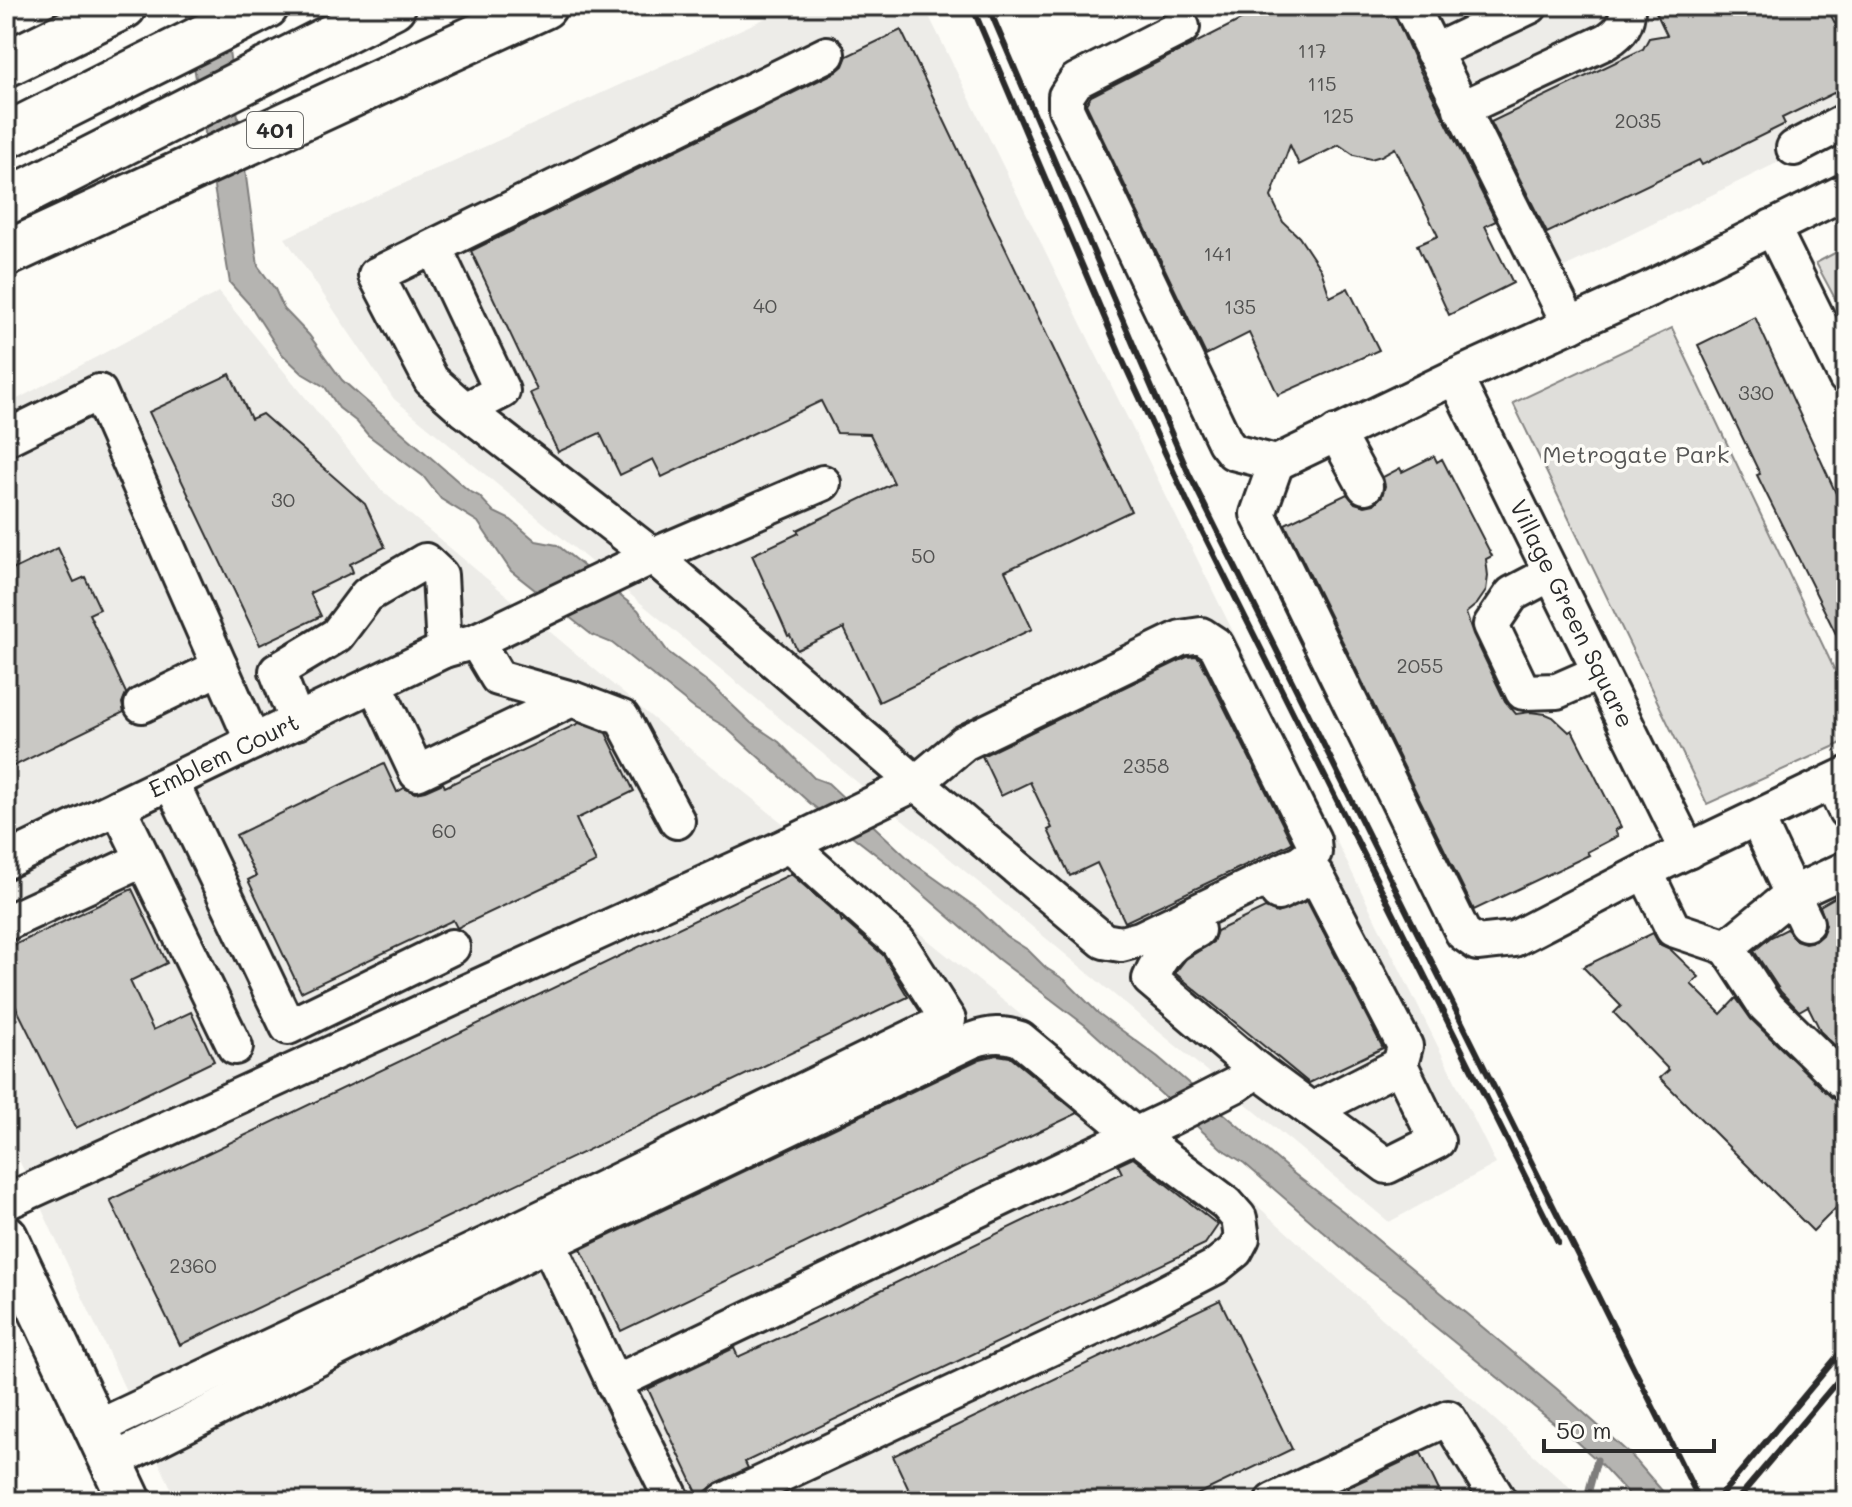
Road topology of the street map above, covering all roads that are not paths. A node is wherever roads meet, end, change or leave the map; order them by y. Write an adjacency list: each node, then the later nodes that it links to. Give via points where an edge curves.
1 (124, 6): 11 (highway)
2 (266, 6): 14 (highway)
3 (393, 6): 17 (highway)
4 (544, 6): 20 (highway, 401)
5 (1411, 6): 9 (street)
6 (1530, 6): 9 (street)
7 (1627, 6): 12 (street, via 1626,22 1607,41)
8 (1175, 37): 27 (street, via 1076,81 1066,96 1066,109 1225,442 1233,452)
9 (1433, 52): 12 (street)
10 (827, 54): 19 (street)
11 (6, 64)
12 (1461, 109): 21 (street)
13 (1846, 121): 15 (street)
14 (6, 136)
15 (1794, 148)
16 (1846, 191): 18 (street)
17 (6, 202)
18 (1772, 227): 21 (street); 23 (street)
19 (434, 247): 24 (street, via 502,391); 24 (street, via 376,275 431,380)
20 (6, 254)
21 (1570, 325): 22 (street)
22 (1455, 377): 25 (street); 31 (street, Village Green Square)
23 (1846, 377)
24 (465, 410): 30 (street)
25 (1336, 433): 27 (street); 29 (street)
26 (6, 438): 33 (street, via 99,392)
27 (1276, 463): 51 (street, via 1258,514 1463,933 1477,943 1514,939)
28 (823, 483): 30 (street, Emblem Court)
29 (1365, 486)
30 (653, 556): 32 (street, Emblem Court); 41 (street)
31 (1550, 574): 34 (street, Village Green Square); 34 (street, via 1512,594 1483,628 1515,695 1557,691)
32 (460, 646): 35 (street, Emblem Court); 36 (street, via 498,678); 38 (street, via 440,575 425,561 367,595 337,635 277,671)
33 (220, 667): 37 (street); 39 (street)
34 (1598, 673): 47 (street, Village Green Square)
35 (375, 684): 36 (street, via 417,773); 38 (street, Emblem Court)
36 (572, 699): 45 (street, via 622,718)
37 (142, 705)
38 (297, 722): 39 (street, Emblem Court)
39 (253, 742): 40 (street, Emblem Court)
40 (171, 782): 43 (street, Emblem Court); 54 (street, via 288,1027)
41 (916, 783): 41 (street, via 964,743 1181,638 1201,635 1216,645 1313,840 1314,852 1140,939 1113,943 1104,941); 46 (street)
42 (1841, 789): 44 (street)
43 (118, 807): 48 (street); 49 (street, Emblem Court)
44 (1757, 819): 47 (street); 52 (street)
45 (677, 821)
46 (798, 841): 62 (street); 66 (street, via 898,942 948,1020 525,1227)
47 (1688, 851): 51 (street)
48 (142, 860): 53 (street); 56 (street)
49 (6, 861)
50 (1846, 869): 52 (street)
51 (1645, 871): 55 (street, via 1673,929)
52 (1799, 908): 55 (street)
53 (6, 923)
54 (452, 947)
55 (1727, 947): 59 (street, via 1765,1005)
56 (235, 1047)
57 (1400, 1065): 58 (street, via 1405,1046 1316,875 1184,937 1160,955 1150,979); 60 (street); 60 (street, via 1437,1141 1387,1166)
58 (1247, 1077): 60 (street); 61 (street)
59 (1846, 1084)
60 (1312, 1110)
61 (1134, 1134): 64 (street, via 1020,1039 989,1035); 65 (street); 69 (street, via 1239,1218 1242,1238 1235,1251 1144,1304)
62 (6, 1202)
63 (6, 1237): 66 (main road)
64 (548, 1243): 65 (street); 66 (street)
65 (614, 1383): 68 (street)
66 (105, 1444): 67 (main road)
67 (130, 1501)
68 (673, 1501)
69 (724, 1501)
70 (1273, 1501): 71 (street, via 1448,1418)
71 (1499, 1501)

